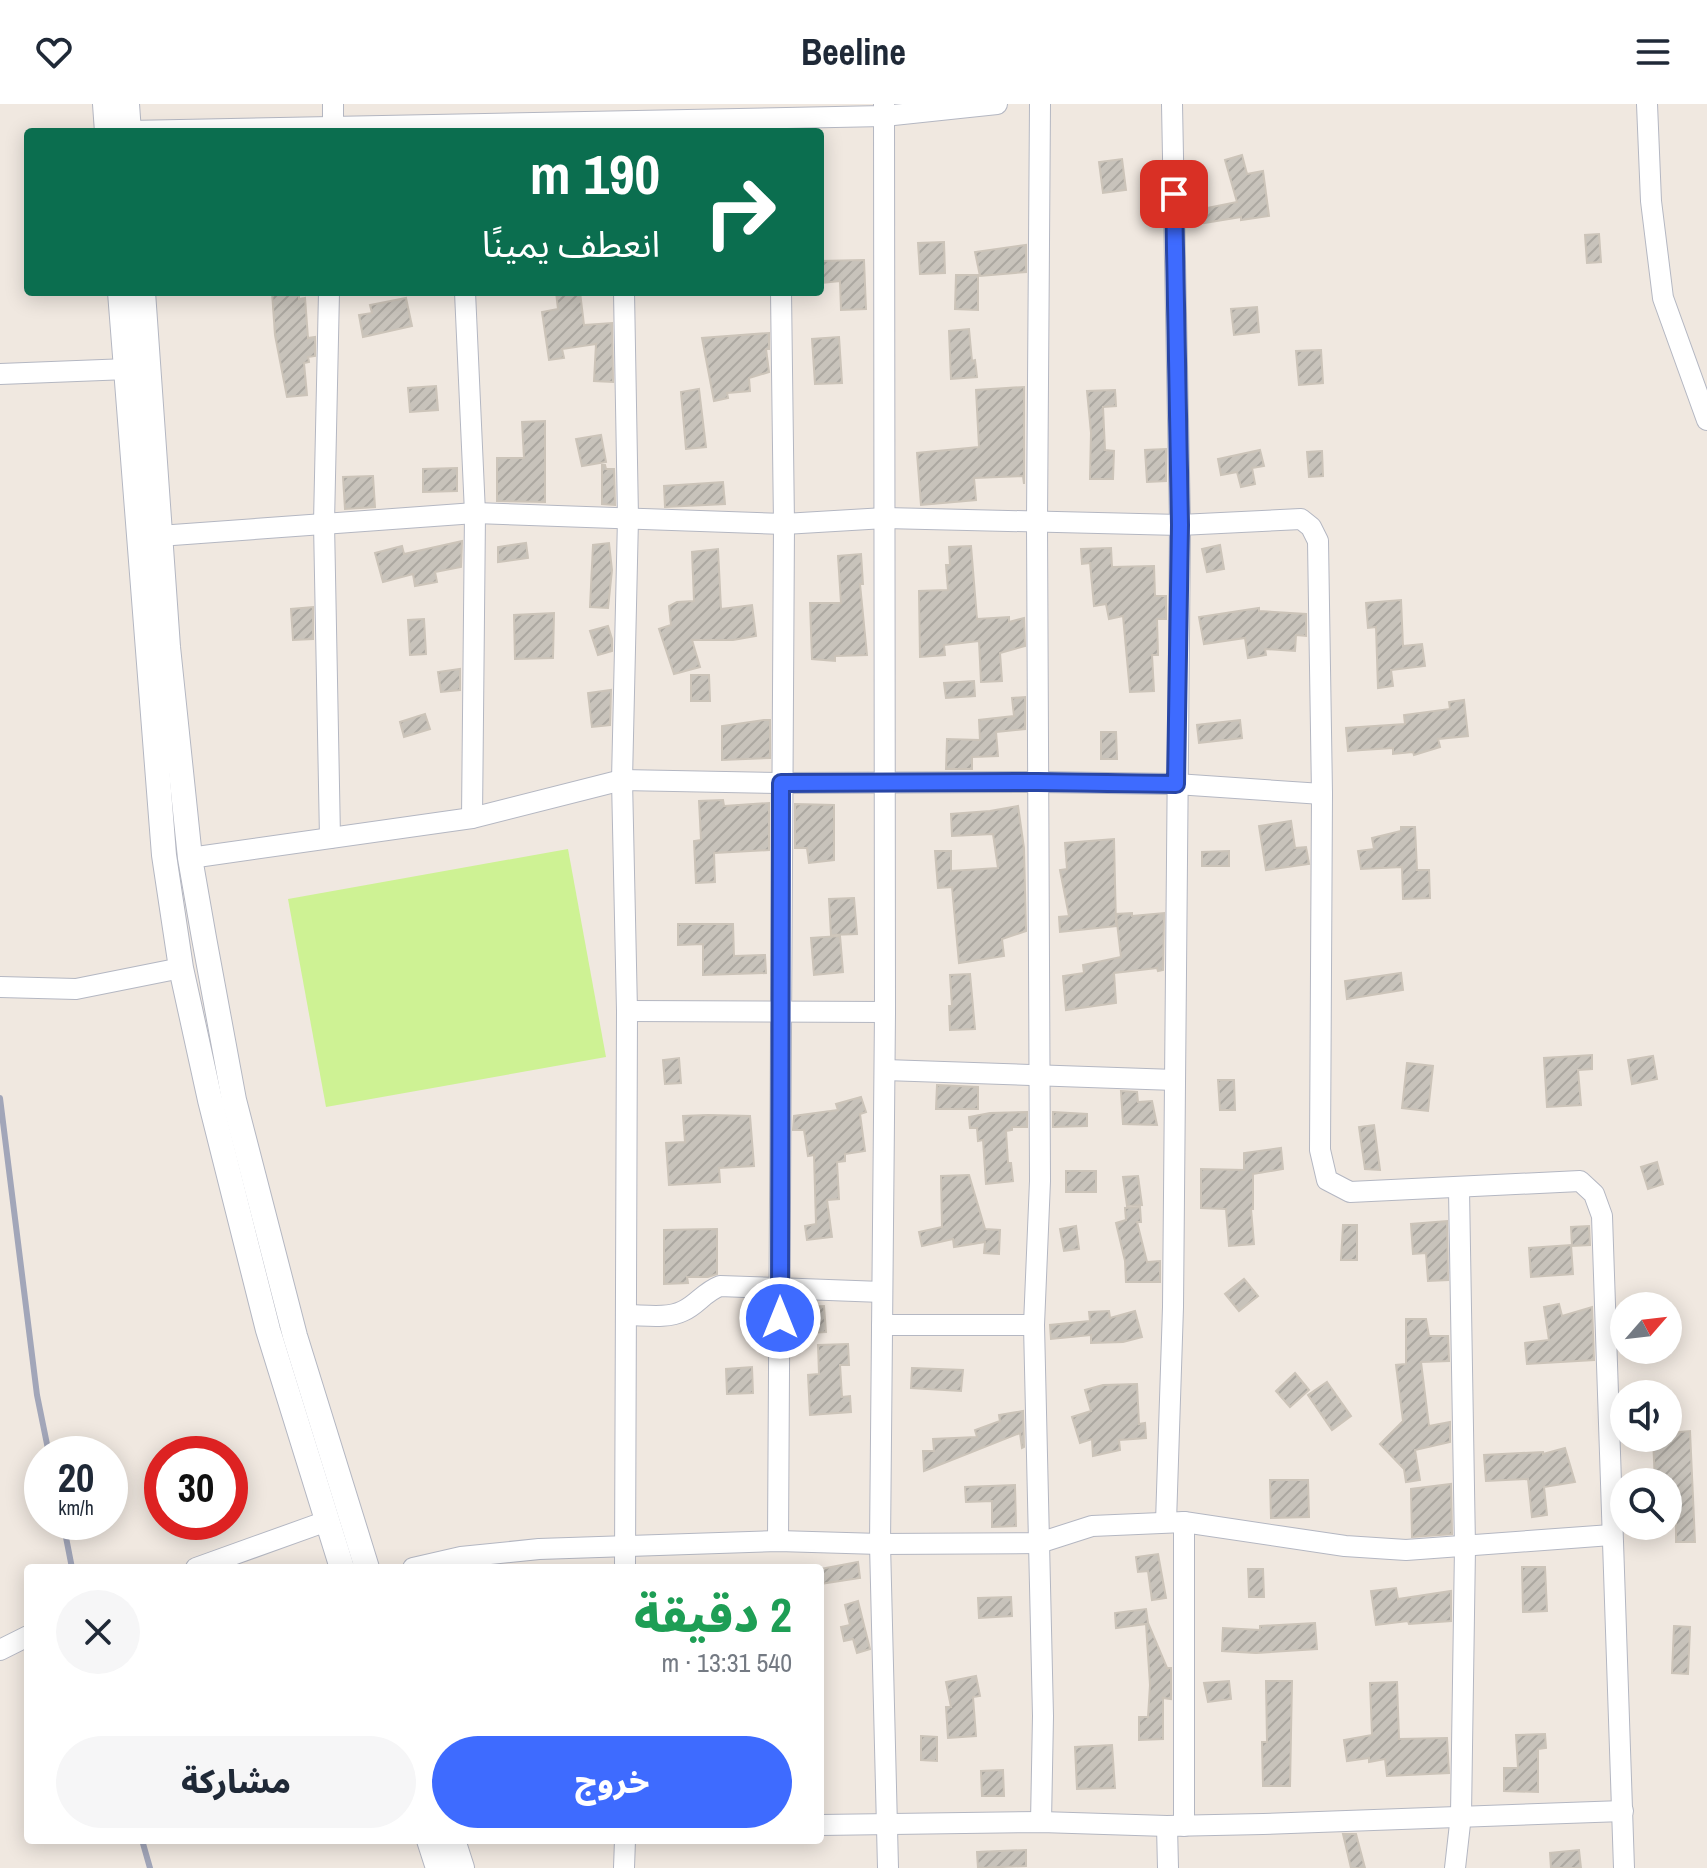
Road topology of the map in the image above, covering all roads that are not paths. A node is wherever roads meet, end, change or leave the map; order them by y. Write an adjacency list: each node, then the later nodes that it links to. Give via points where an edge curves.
1 (105, 104): 12 (street)
2 (127, 104): 13 (street)
3 (333, 104): 14 (street)
4 (997, 104): 8 (street)
5 (1040, 104): 28 (street)
6 (1172, 104): 31 (street)
7 (1647, 104): 24 (street, via 1663,298)
8 (884, 110): 9 (street); 27 (street)
9 (778, 118): 10 (street)
10 (620, 119): 11 (street)
11 (459, 120): 15 (street)
12 (107, 128)
13 (129, 128)
14 (333, 128)
15 (358, 128)
16 (120, 296): 22 (street)
17 (143, 296): 32 (street)
18 (329, 296): 29 (street)
19 (465, 296): 25 (street)
20 (624, 296): 26 (street)
21 (781, 296): 30 (street)
22 (128, 369): 23 (street); 42 (street, via 164,855)
23 (0, 374)
24 (1707, 420)
25 (475, 513): 26 (street); 29 (street); 39 (street)
26 (628, 518): 30 (street); 33 (street)
27 (885, 518): 28 (street); 30 (street); 36 (street)
28 (1037, 522): 31 (street); 34 (street)
29 (324, 523): 32 (street); 40 (street)
30 (784, 524): 35 (street)
31 (1180, 525): 37 (street); 38 (street, via 1301,519 1311,527 1318,541)
32 (159, 536): 41 (street)
33 (622, 780): 35 (street); 39 (street); 44 (street)
34 (1038, 782): 36 (street); 37 (street); 48 (street)
35 (781, 783): 36 (street); 45 (street)
36 (886, 783): 46 (street)
37 (1176, 784): 38 (street); 49 (street)
38 (1322, 794): 50 (street, via 1320,1150 1327,1180 1350,1192)
39 (472, 818): 40 (street)
40 (330, 838): 41 (street)
41 (190, 858): 68 (street, via 234,1100 295,1336)
42 (181, 968): 43 (street, via 76,989); 57 (street, via 268,1330)
43 (0, 987)
44 (627, 1011): 45 (street); 53 (street)
45 (781, 1011): 46 (street); 51 (street)
46 (885, 1012): 47 (street)
47 (885, 1070): 48 (street); 52 (street)
48 (1038, 1075): 49 (street); 55 (street)
49 (1175, 1080): 58 (street)
50 (1459, 1189): 56 (street, via 1580,1181 1594,1194 1602,1216); 65 (street)
51 (781, 1286): 52 (street); 53 (street, via 720,1286 706,1291 685,1311); 61 (street)
52 (882, 1292): 54 (street)
53 (626, 1315): 64 (street)
54 (882, 1325): 55 (street); 63 (street)
55 (1034, 1325): 62 (street)
56 (1610, 1500)
57 (327, 1521): 66 (street); 67 (street)
58 (1175, 1522): 62 (street, via 1092,1526); 65 (street, via 1345,1546); 78 (street)
59 (1610, 1535): 65 (street)
60 (1611, 1540): 73 (street)
61 (778, 1541): 63 (street); 64 (street)
62 (1039, 1543): 63 (street); 75 (street)
63 (880, 1544): 77 (street)
64 (624, 1546): 69 (street, via 508,1552); 70 (street)
65 (1465, 1547): 74 (street)
66 (207, 1564)
67 (341, 1564)
68 (366, 1564)
69 (430, 1564)
70 (625, 1564)
71 (24, 1638): 72 (street)
72 (0, 1650)
73 (1623, 1811): 74 (street); 88 (street)
74 (1461, 1815): 78 (street); 87 (street)
75 (1041, 1822): 77 (street); 78 (street)
76 (824, 1825): 77 (street)
77 (887, 1826): 85 (street)
78 (1175, 1826): 86 (street)
79 (430, 1844): 82 (street)
80 (454, 1844): 83 (street)
81 (625, 1844): 84 (street)
82 (438, 1868)
83 (462, 1868)
84 (624, 1868)
85 (888, 1868)
86 (1168, 1868)
87 (1455, 1868)
88 (1624, 1868)

